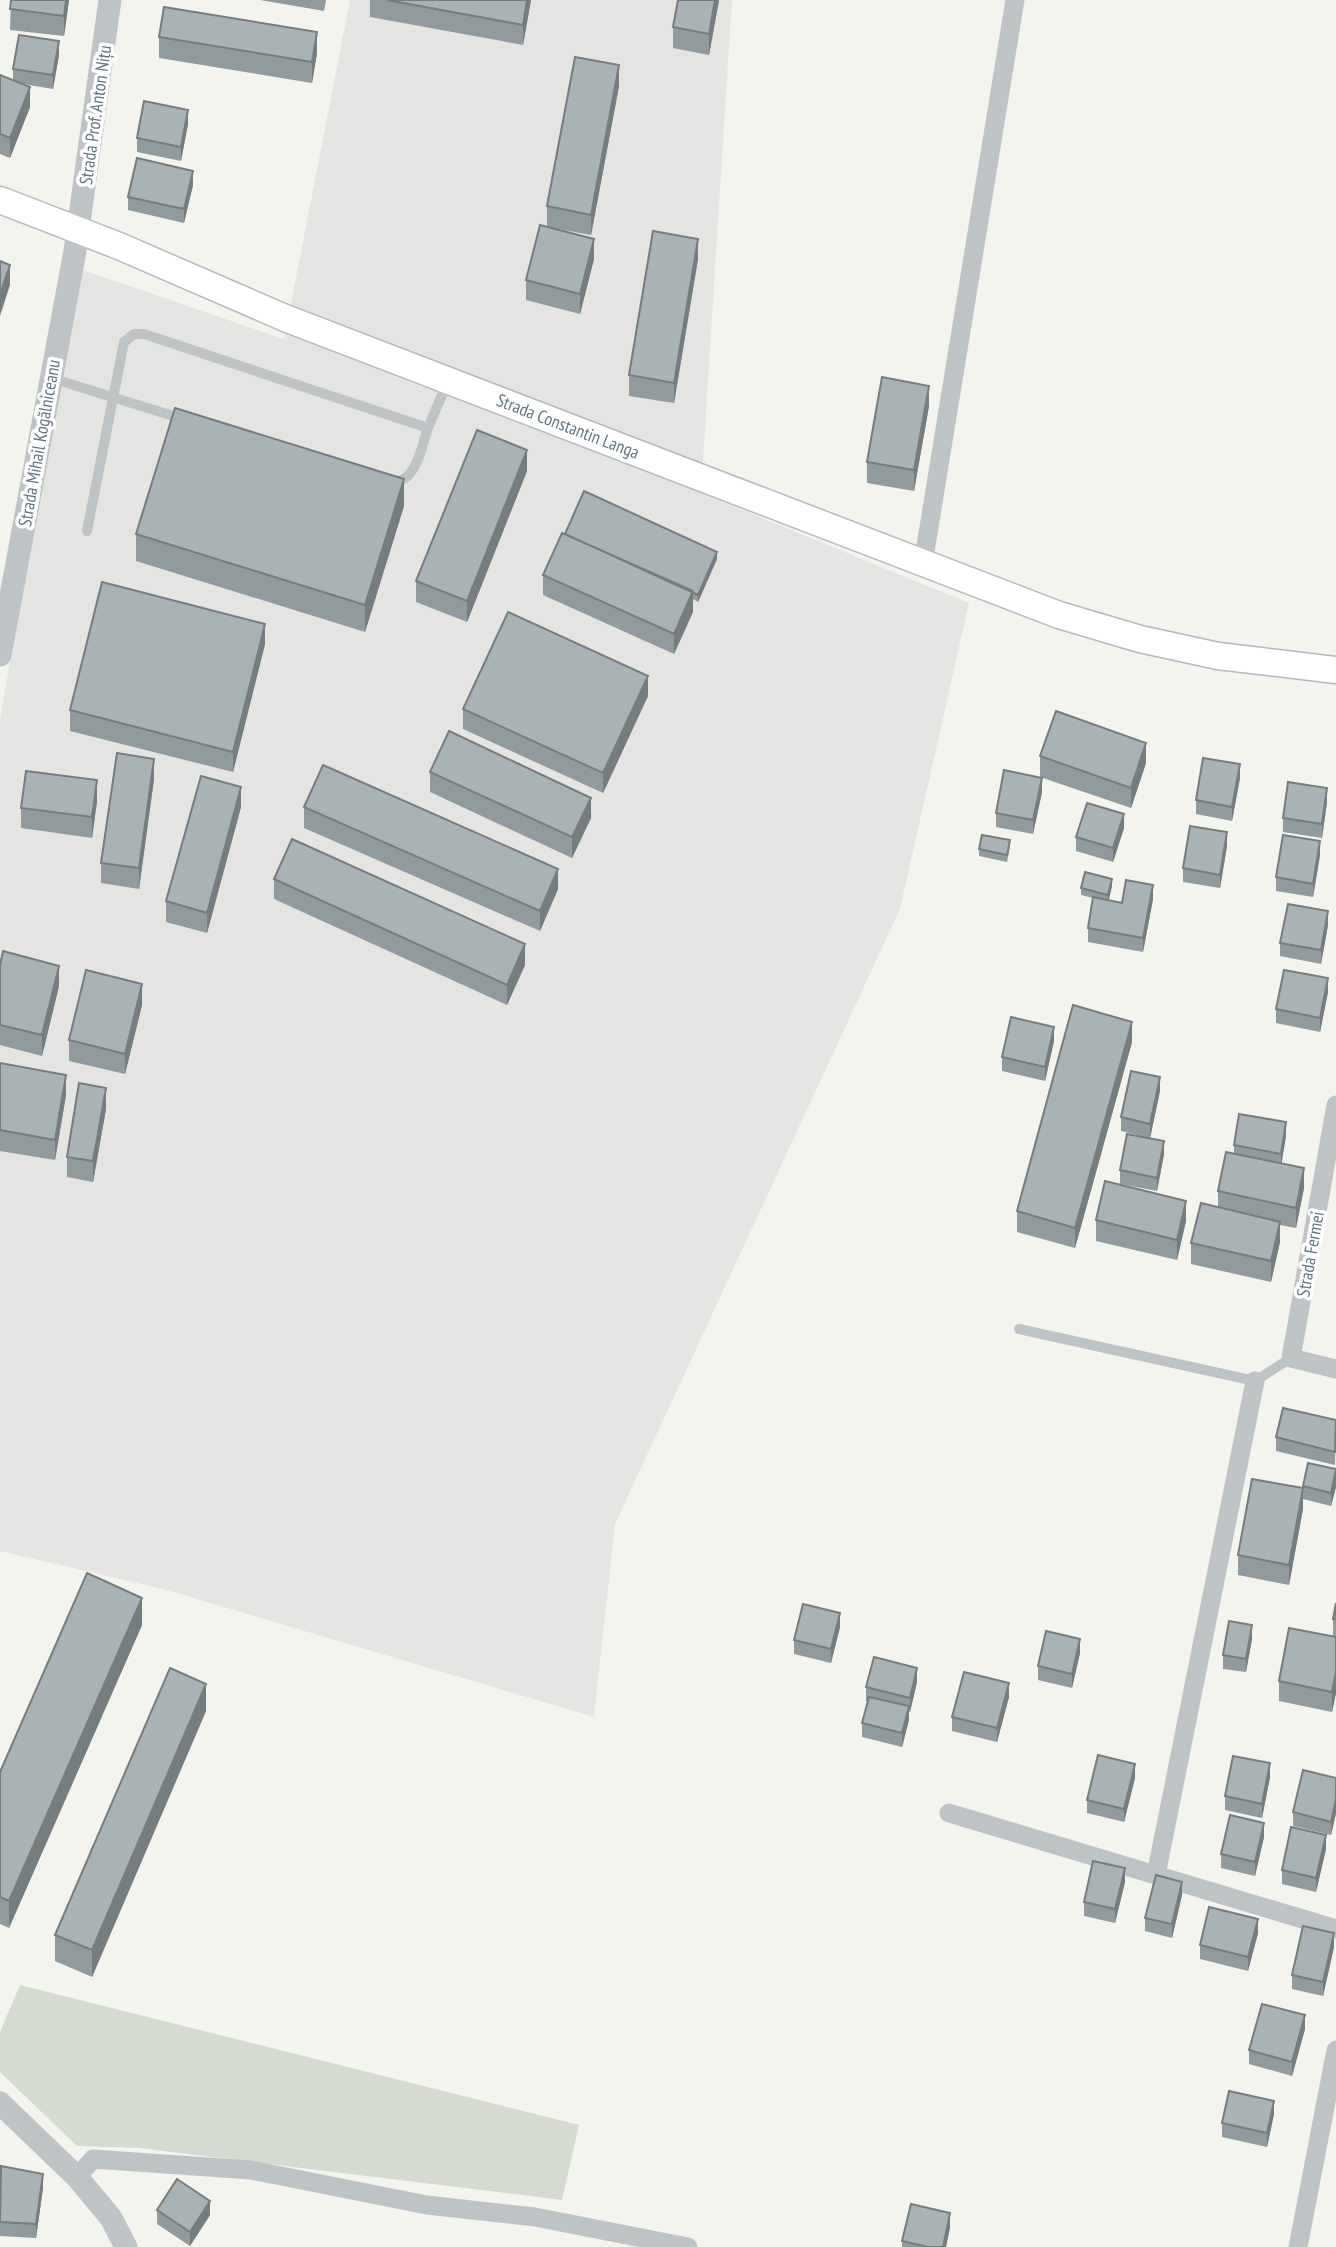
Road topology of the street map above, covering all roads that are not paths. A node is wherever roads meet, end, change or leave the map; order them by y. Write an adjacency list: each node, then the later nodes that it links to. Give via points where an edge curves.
1 (110, 0): 4 (street, Strada Prof. Anton Nițu)
2 (1015, 0): 12 (street)
3 (0, 200): 4 (main road, Strada Constantin Langa)
4 (78, 230): 5 (street, Strada Mihail Kogălniceanu); 6 (main road, Strada Constantin Langa)
5 (50, 378): 7 (lane); 13 (street, Strada Mihail Kogălniceanu)
6 (447, 381): 9 (lane); 12 (main road, Strada Constantin Langa)
7 (113, 397): 8 (lane); 9 (lane, via 124,342 134,334 144,334); 11 (lane)
8 (193, 422)
9 (428, 428): 10 (lane, via 411,474 394,483)
10 (380, 479)
11 (87, 531)
12 (923, 564): 14 (main road, Strada Constantin Langa, via 1059,615 1140,639 1218,656)
13 (0, 655)
14 (1336, 670)
15 (1336, 1105): 17 (street, Strada Fermei)
16 (1020, 1329): 19 (lane)
17 (1292, 1358): 18 (street); 19 (lane)
18 (1336, 1369)
19 (1255, 1381): 21 (street)
20 (949, 1813): 21 (street)
21 (1156, 1875): 22 (street)
22 (1336, 1929)
23 (1336, 2050): 28 (street)
24 (0, 2103): 25 (street)
25 (77, 2178): 26 (street, via 111,2218); 27 (street, via 93,2159 251,2170 427,2206 535,2217)
26 (125, 2247)
27 (688, 2247)
28 (1298, 2247)

